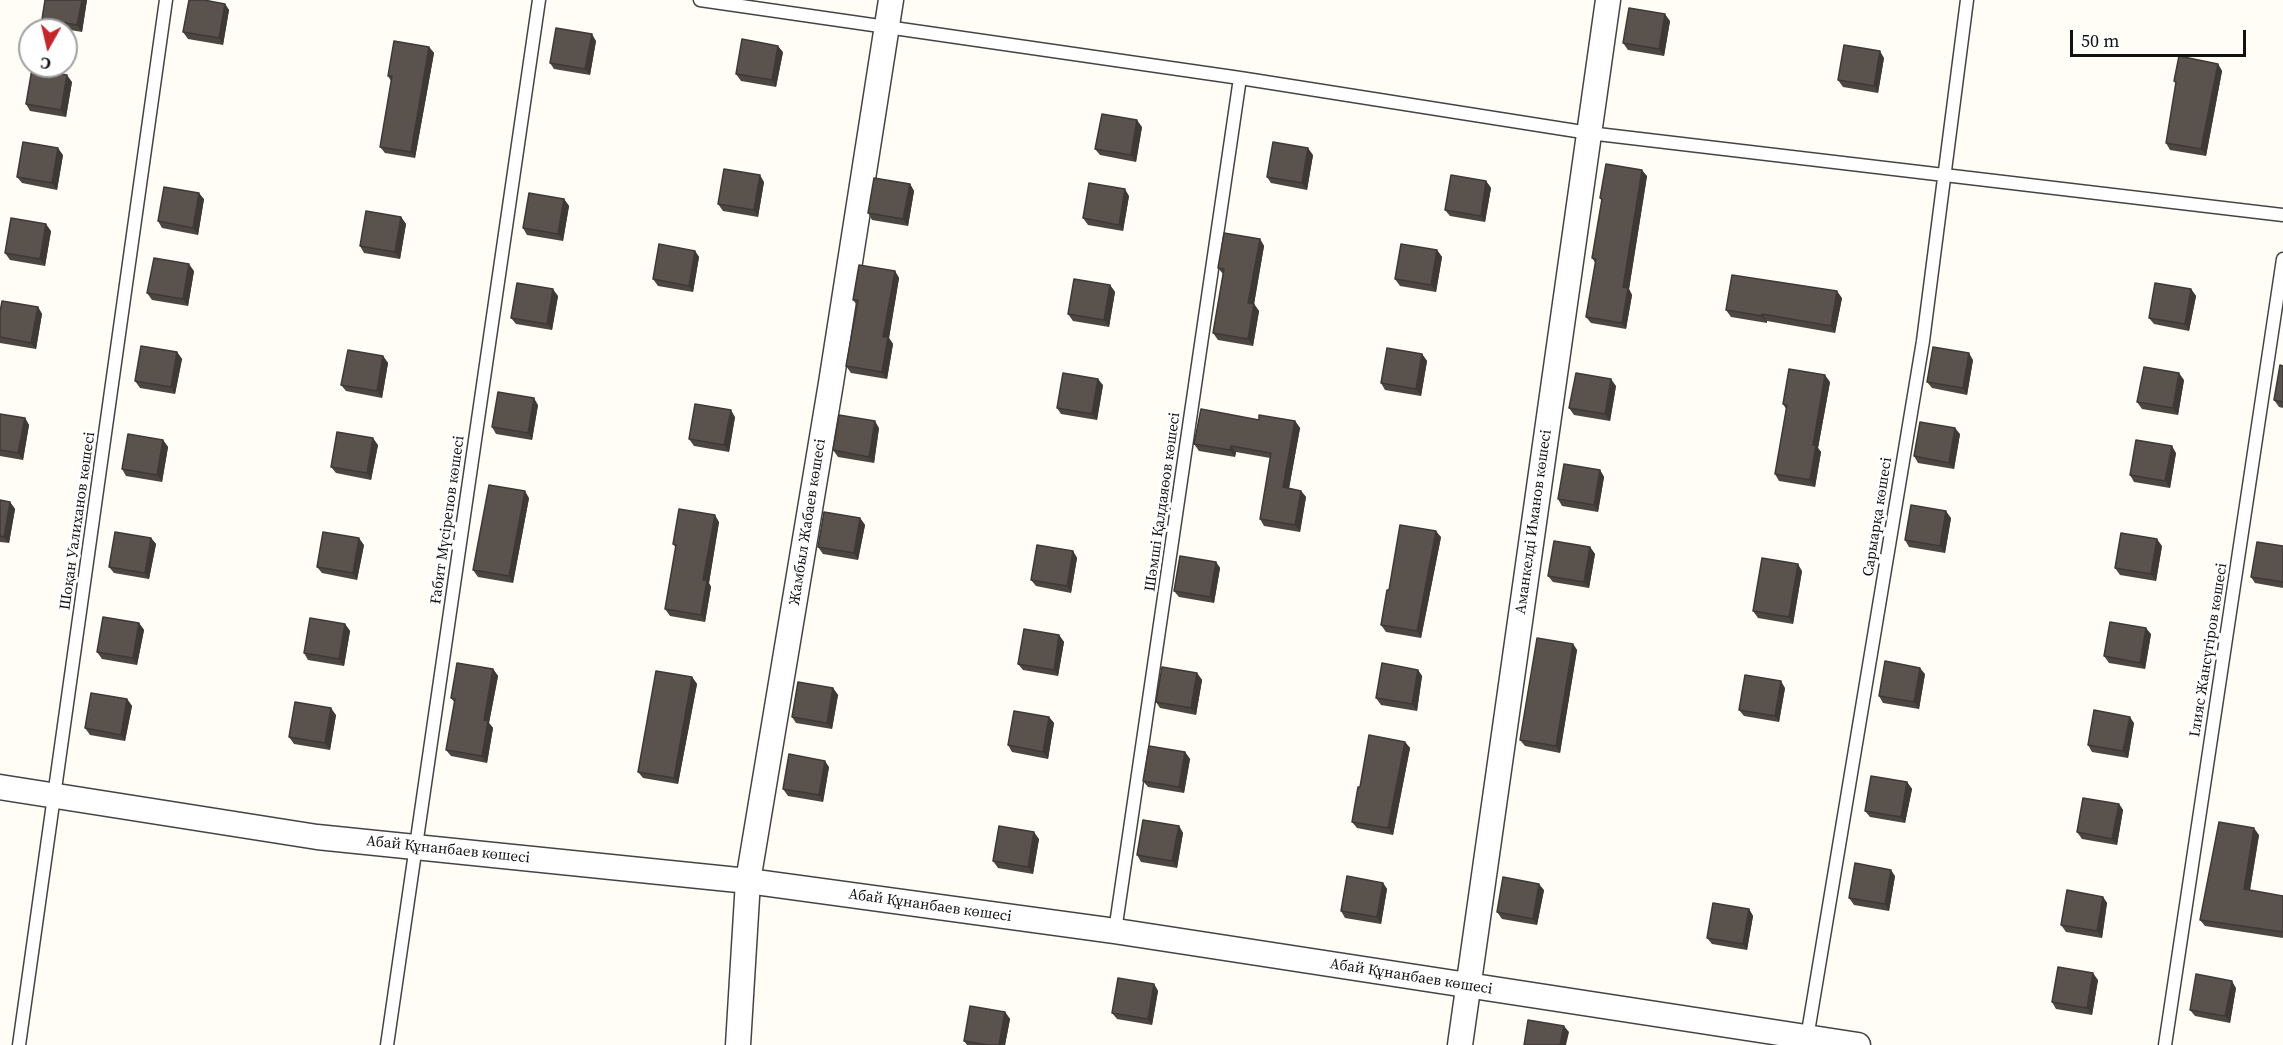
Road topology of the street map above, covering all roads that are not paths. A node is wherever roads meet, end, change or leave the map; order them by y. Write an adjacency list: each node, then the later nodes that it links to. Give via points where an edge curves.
1 (166, 0): 14 (lane, Шоқан Уалиханов көшесі)
2 (539, 0): 15 (lane, Ғабит Мүсірепов көшесі)
3 (700, 0): 7 (lane)
4 (891, 0): 7 (street, Жамбыл Жабаев көшесі)
5 (1608, 0): 9 (street, Аманкелді Иманов көшесі)
6 (1967, 0): 10 (lane, Сарыарқа көшесі)
7 (887, 26): 8 (lane); 16 (street, Жамбыл Жабаев көшесі)
8 (1239, 78): 9 (lane); 17 (lane, Шәмші Қалдаяөов көшесі)
9 (1589, 133): 10 (lane); 18 (street, Аманкелді Иманов көшесі)
10 (1944, 177): 11 (lane); 19 (lane, Сарыарқа көшесі, via 1923,341)
11 (2283, 215)
12 (2283, 260): 25 (lane, Ілияс Жансүгіров көшесі)
13 (0, 787): 14 (street, Абай Құнанбаев көшесі)
14 (55, 796): 15 (street, Абай Құнанбаев көшесі, via 317,837); 20 (lane, Шоқан Уалиханов көшесі)
15 (416, 847): 16 (street, Абай Құнанбаев көшесі); 21 (lane, Ғабит Мүсірепов көшесі)
16 (748, 881): 17 (street, Абай Құнанбаев көшесі); 22 (street, Жамбыл Жабаев көшесі)
17 (1115, 931): 18 (street, Абай Құнанбаев көшесі)
18 (1468, 986): 19 (street, Абай Құнанбаев көшесі); 23 (street, Аманкелді Иманов көшесі)
19 (1807, 1038): 24 (street, Абай Құнанбаев көшесі)
20 (19, 1045)
21 (387, 1045)
22 (738, 1045)
23 (1460, 1045)
24 (1858, 1045)
25 (2165, 1045)

